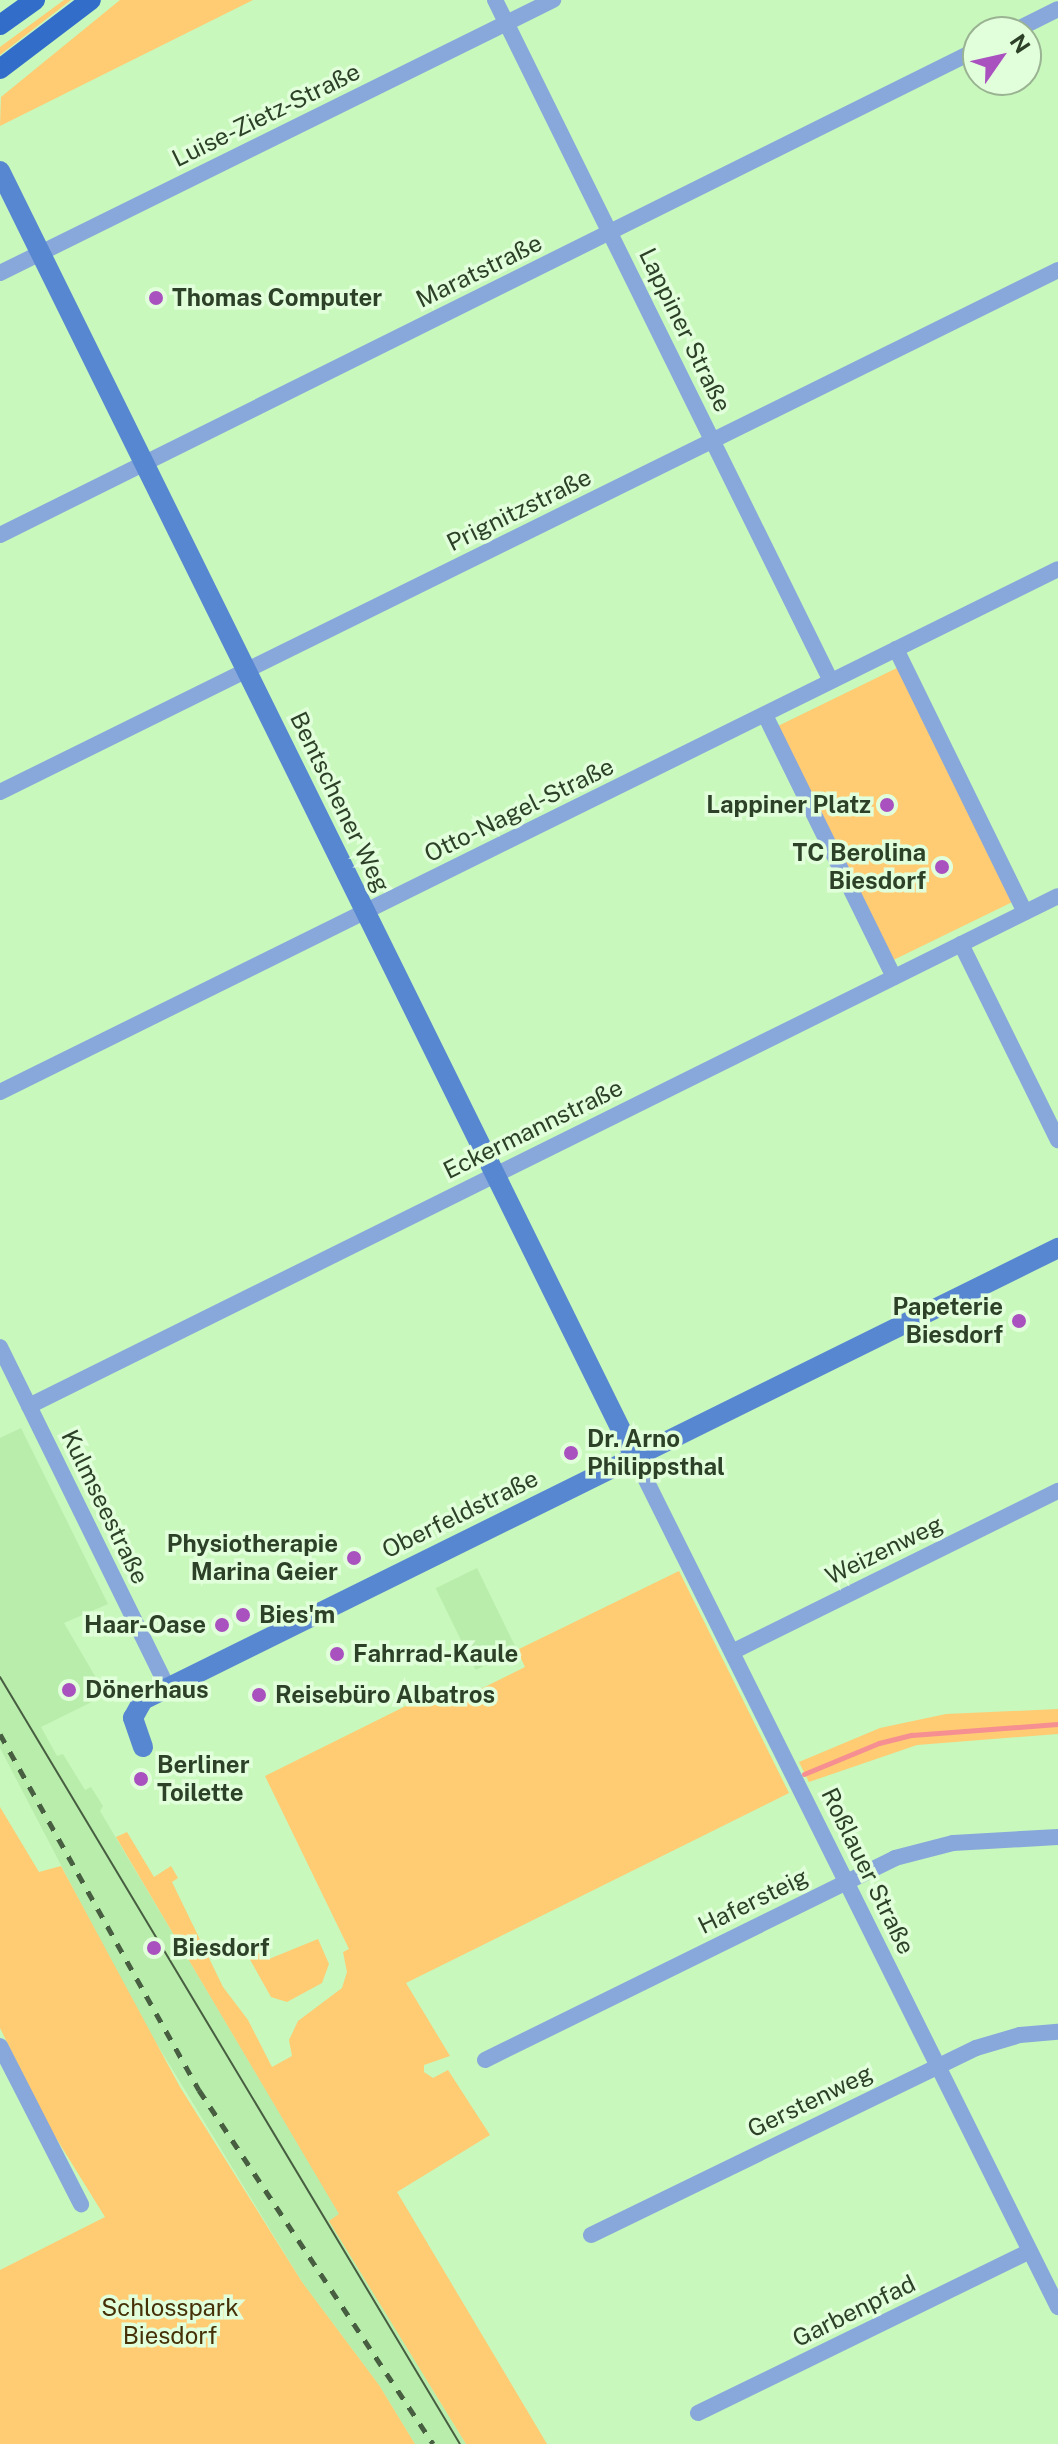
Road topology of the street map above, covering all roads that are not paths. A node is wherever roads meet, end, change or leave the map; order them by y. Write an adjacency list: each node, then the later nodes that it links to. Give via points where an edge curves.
1 (35, 0): 6 (main road)
2 (91, 0): 8 (main road)
3 (495, 0): 5 (street, Lappiner Straße)
4 (553, 0): 5 (street, Luise-Zietz-Straße)
5 (506, 23): 10 (street, Lappiner Straße); 11 (street, Luise-Zietz-Straße)
6 (0, 25)
7 (962, 57): 10 (street, Maratstraße)
8 (0, 69)
9 (0, 171): 11 (street, Bentschener Weg)
10 (610, 233): 14 (street, Lappiner Straße); 15 (street, Maratstraße)
11 (41, 253): 13 (street, Luise-Zietz-Straße); 15 (street, Bentschener Weg)
12 (1058, 270): 14 (street, Prignitzstraße)
13 (0, 273)
14 (713, 441): 19 (street, Prignitzstraße); 20 (street, Lappiner Straße)
15 (144, 463): 16 (street, Maratstraße); 19 (street, Bentschener Weg)
16 (0, 535)
17 (1058, 569): 18 (street, Otto-Nagel-Straße)
18 (896, 649): 20 (street, Otto-Nagel-Straße); 25 (street)
19 (247, 671): 22 (street, Prignitzstraße); 24 (street, Bentschener Weg)
20 (831, 681): 21 (street, Otto-Nagel-Straße)
21 (765, 715): 24 (street, Otto-Nagel-Straße); 27 (street)
22 (0, 792)
23 (1058, 896): 25 (street, Eckermannstraße)
24 (366, 912): 28 (street, Otto-Nagel-Straße); 30 (street, Bentschener Weg)
25 (1025, 912): 26 (street, Eckermannstraße)
26 (961, 944): 27 (street, Eckermannstraße); 29 (street)
27 (894, 977): 30 (street, Eckermannstraße)
28 (0, 1092)
29 (1058, 1140)
30 (495, 1174): 33 (street, Eckermannstraße); 34 (street, Bentschener Weg)
31 (1058, 1248): 34 (street, Oberfeldstraße)
32 (0, 1347): 33 (street, Kulmseestraße)
33 (29, 1406): 37 (street, Kulmseestraße)
34 (634, 1456): 36 (street, Roßlauer Straße); 37 (street, Oberfeldstraße)
35 (1058, 1491): 36 (street, Weizenweg)
36 (732, 1652): 40 (street, Roßlauer Straße)
37 (168, 1688): 38 (street, Oberfeldstraße, via 143,1700 133,1718)
38 (143, 1747)
39 (1058, 1837): 40 (street, Hafersteig, via 935,1846)
40 (847, 1881): 43 (street, Hafersteig); 44 (street, Roßlauer Straße)
41 (1058, 2032): 44 (street, Gerstenweg, via 996,2040)
42 (0, 2046): 45 (street)
43 (485, 2060)
44 (938, 2066): 46 (street, Gerstenweg); 47 (street, Roßlauer Straße)
45 (81, 2204)
46 (591, 2235)
47 (1030, 2251): 48 (street, Roßlauer Straße); 49 (street, Garbenpfad)
48 (1058, 2307)
49 (698, 2413)

